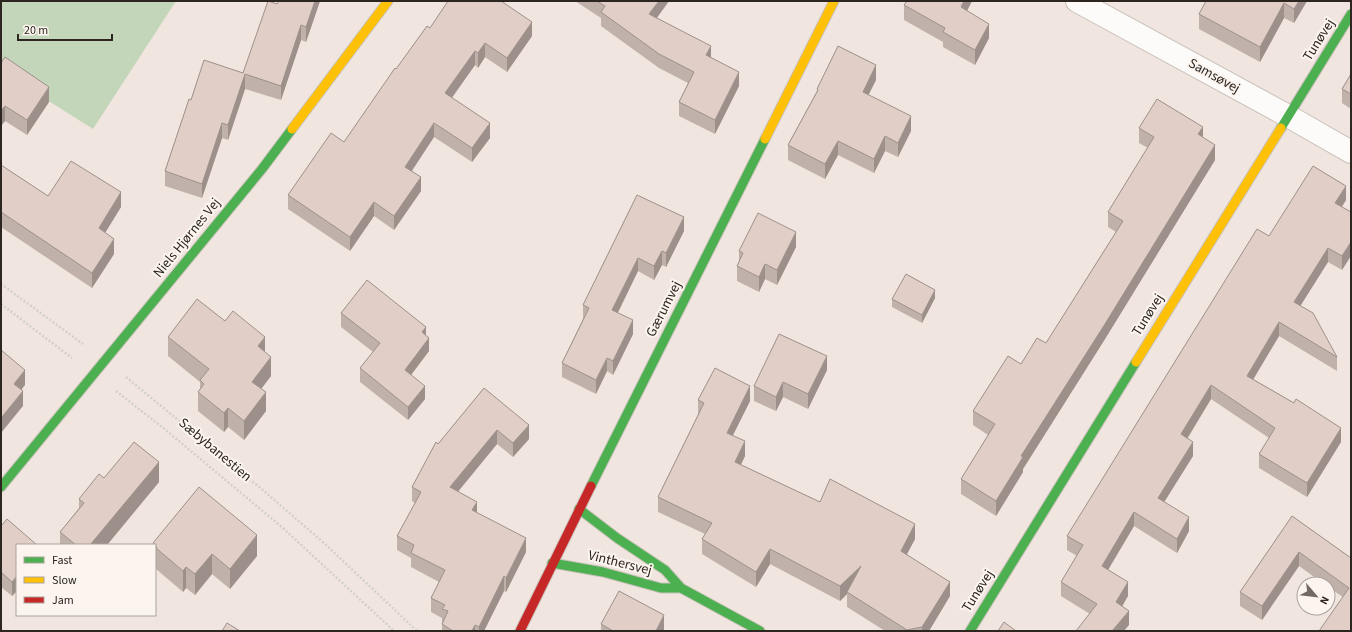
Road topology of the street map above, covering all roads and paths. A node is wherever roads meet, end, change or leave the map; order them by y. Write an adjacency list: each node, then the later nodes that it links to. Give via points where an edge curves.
1 (388, 1): 9 (street, Niels Hjørnes Vej, via 262,169)
2 (834, 1): 12 (street, Gærumvej)
3 (1077, 1): 5 (street, Samsøvej)
4 (1351, 14): 5 (street, Tunøvej)
5 (1288, 116): 6 (street, Samsøvej); 19 (street, Tunøvej)
6 (1351, 152)
7 (1, 284): 9 (path, Sæbybanestien)
8 (1, 304): 10 (path)
9 (105, 360): 10 (street, Niels Hjørnes Vej); 16 (path, Sæbybanestien, via 324,543)
10 (93, 374): 11 (street, Niels Hjørnes Vej); 15 (path, via 284,529)
11 (1, 487)
12 (579, 509): 13 (street, Gærumvej); 14 (street, Vinthersvej, via 665,570)
13 (552, 563): 14 (street, Vinthersvej, via 603,572 661,588); 17 (street, Gærumvej)
14 (681, 588): 18 (street, Vinthersvej)
15 (394, 631)
16 (417, 631)
17 (520, 631)
18 (760, 631)
19 (970, 631)

